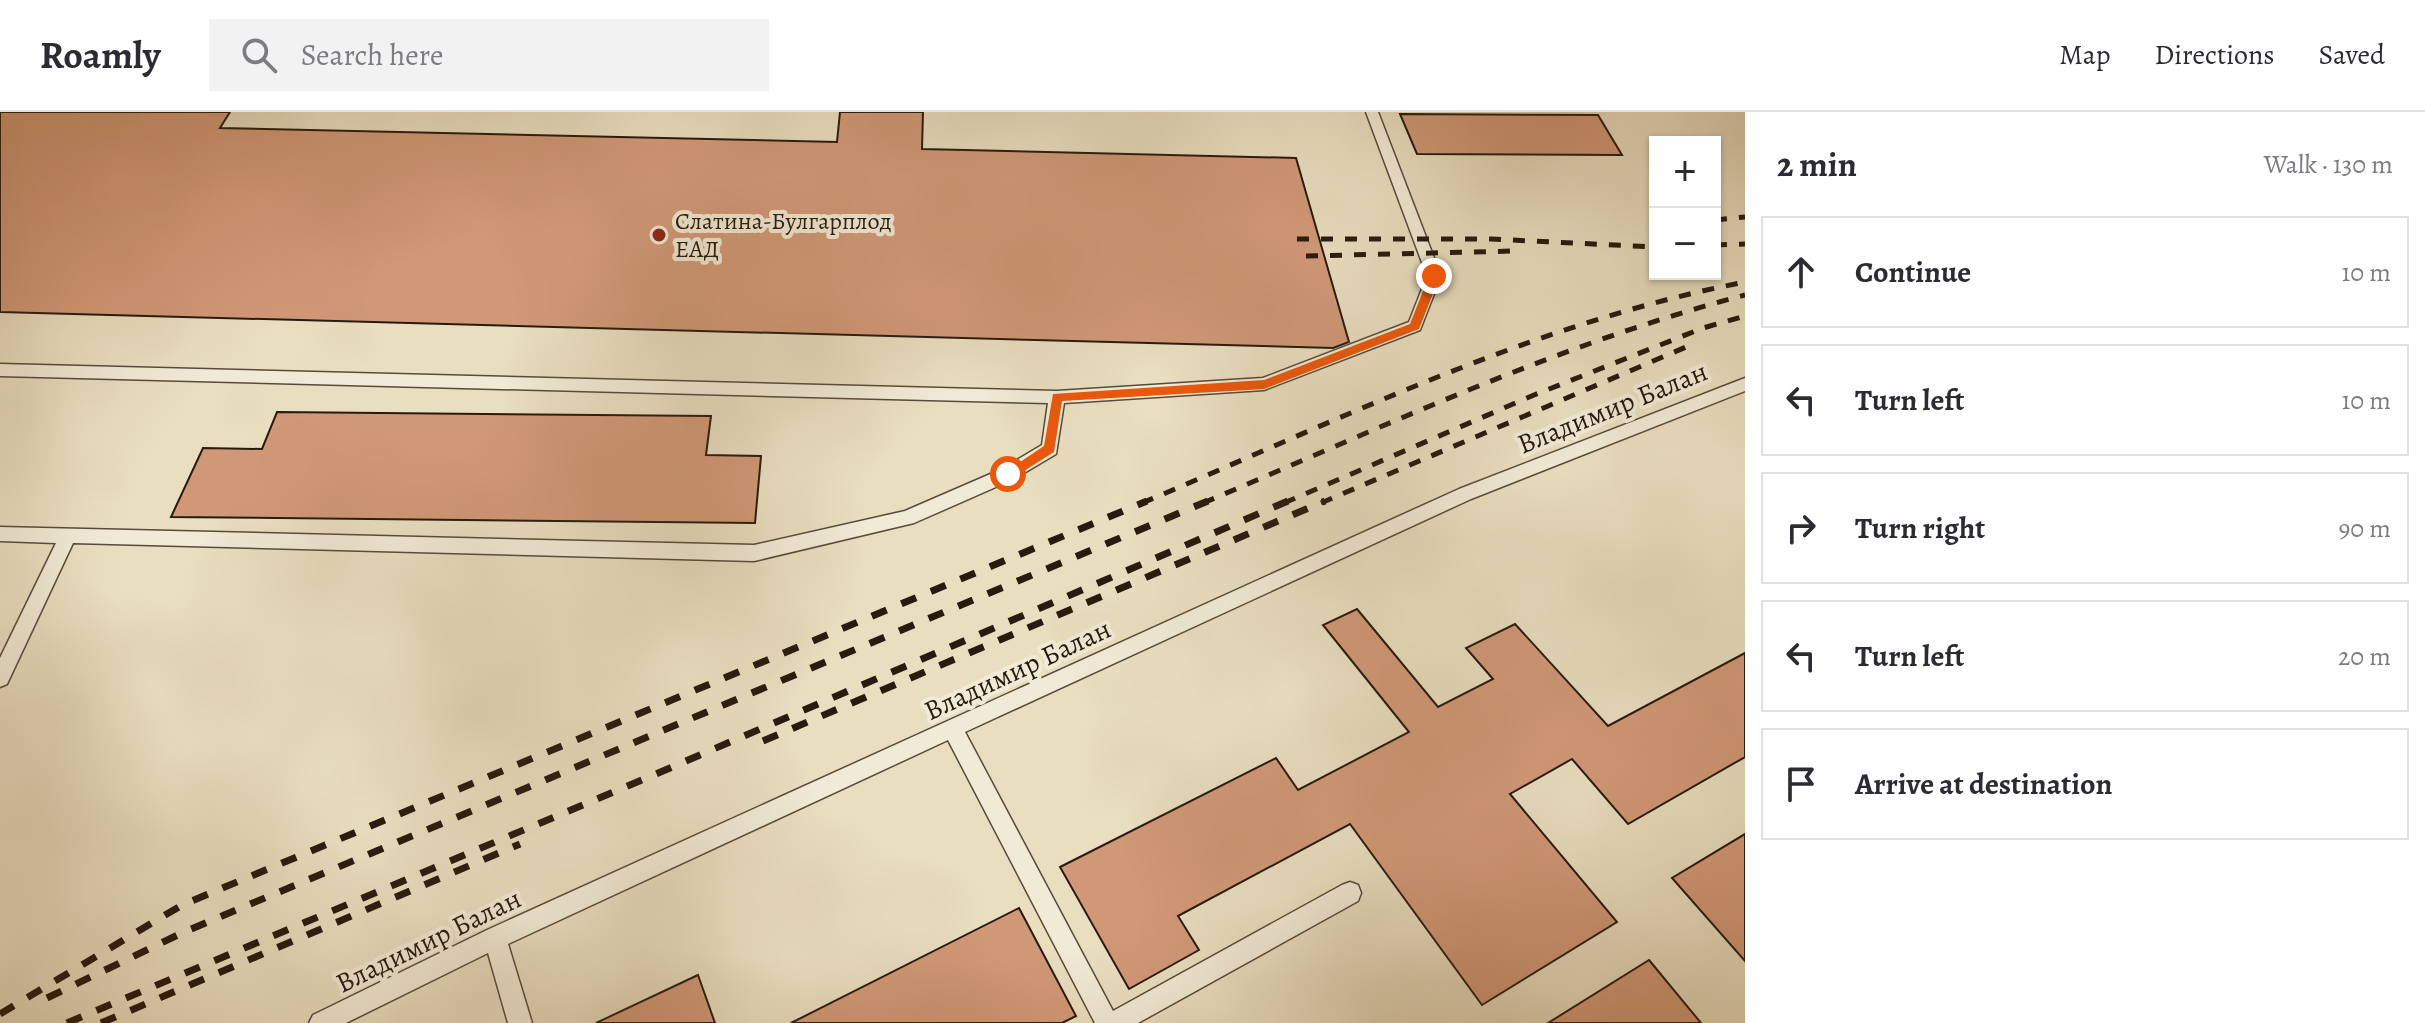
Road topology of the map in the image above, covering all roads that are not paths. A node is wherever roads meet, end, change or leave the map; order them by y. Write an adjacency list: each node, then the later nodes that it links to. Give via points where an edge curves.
1 (1372, 112): 4 (lane, via 1434,276 1415,326 1264,384)
2 (0, 370): 4 (lane)
3 (1745, 384): 8 (lane, Владимир Балан, via 1465,494)
4 (1057, 397): 6 (lane, via 1050,449 1008,474 908,518 754,553)
5 (0, 534): 6 (lane)
6 (67, 538): 7 (lane)
7 (0, 678)
8 (953, 729): 10 (lane, Владимир Балан); 13 (lane)
9 (1350, 893): 14 (lane)
10 (495, 938): 11 (lane, Владимир Балан); 12 (lane)
11 (321, 1023)
12 (520, 1023)
13 (1107, 1023)
14 (1115, 1023)

